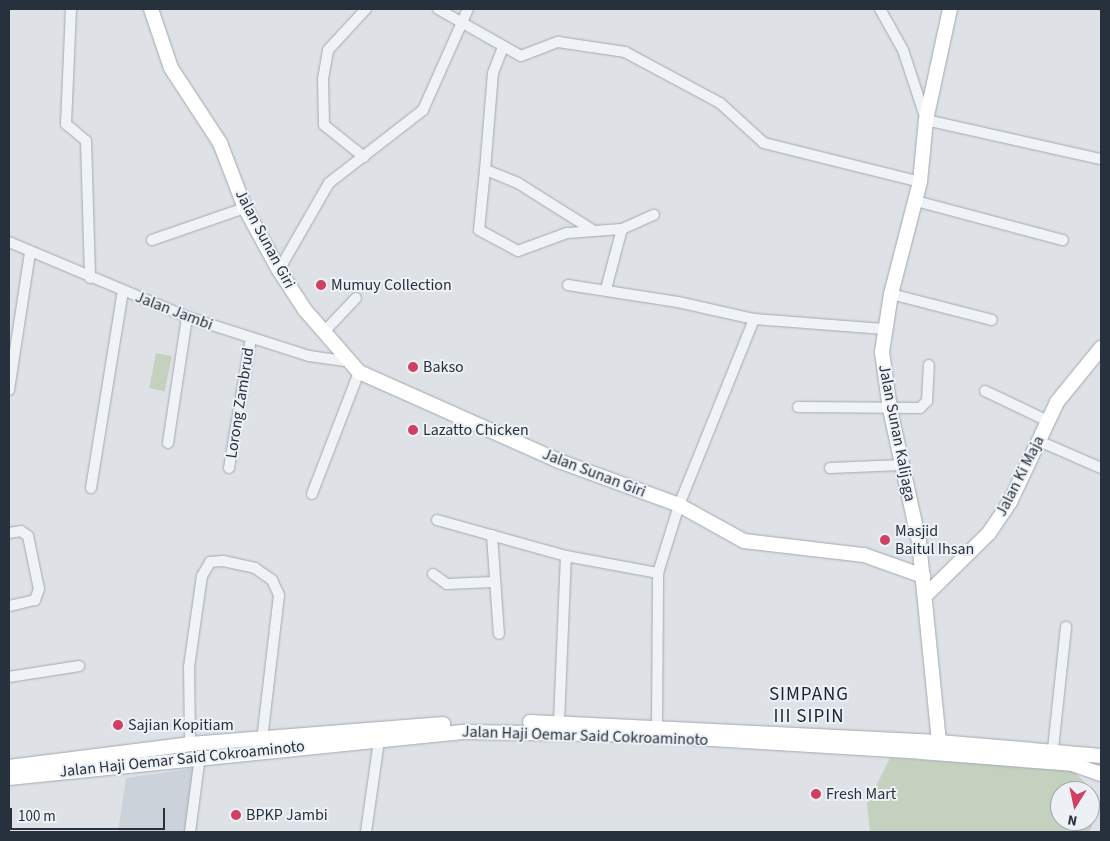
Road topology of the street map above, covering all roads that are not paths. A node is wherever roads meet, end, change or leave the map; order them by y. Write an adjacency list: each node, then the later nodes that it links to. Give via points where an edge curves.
1 (71, 9): 25 (street, via 66,124 86,141)
2 (151, 9): 16 (street, Jalan Sunan Giri, via 171,68 220,143)
3 (366, 9): 11 (street, via 328,50 323,79 324,125)
4 (438, 9): 8 (street)
5 (468, 9): 8 (street)
6 (880, 9): 10 (street, via 903,50)
7 (950, 9): 10 (street, Jalan Sunan Kalijaga)
8 (462, 22): 9 (street); 11 (street, via 423,110)
9 (503, 47): 13 (street, via 493,73); 14 (street, via 520,56 558,42 625,52 720,103 764,143)
10 (926, 120): 12 (street); 14 (street, Jalan Sunan Kalijaga)
11 (364, 157): 24 (street, via 317,198)
12 (1101, 159)
13 (485, 170): 18 (street, via 518,183); 18 (street, via 482,234 523,252 568,233)
14 (920, 182): 15 (street, Jalan Sunan Kalijaga)
15 (916, 201): 21 (street); 29 (street, Jalan Sunan Kalijaga)
16 (245, 208): 20 (street); 24 (street, Jalan Sunan Giri)
17 (654, 216): 19 (street)
18 (590, 229): 19 (street)
19 (622, 229): 27 (street)
20 (152, 240)
21 (1063, 240)
22 (9, 242): 23 (street, Jalan Jambi)
23 (30, 253): 25 (street, Jalan Jambi); 41 (street)
24 (279, 270): 35 (street, Jalan Sunan Giri)
25 (90, 278): 28 (street, Jalan Jambi)
26 (568, 286): 27 (street)
27 (606, 289): 32 (street)
28 (123, 292): 31 (street, Jalan Jambi); 52 (street)
29 (891, 294): 33 (street); 34 (street, Jalan Sunan Kalijaga)
30 (356, 298): 35 (street)
31 (187, 317): 36 (street, Jalan Jambi); 47 (street)
32 (754, 319): 34 (street); 54 (street)
33 (992, 320)
34 (884, 329): 44 (street, Jalan Sunan Kalijaga)
35 (323, 333): 38 (street, Jalan Sunan Giri)
36 (251, 338): 38 (street, Jalan Jambi, via 325,361); 49 (street, Lorong Zambrud)
37 (1101, 348): 45 (street, Jalan Ki Maja, via 1071,379)
38 (346, 361): 40 (street, Jalan Sunan Giri)
39 (930, 365): 44 (street, via 925,406)
40 (359, 372): 53 (street); 54 (street, Jalan Sunan Giri, via 559,461)
41 (9, 390)
42 (985, 391): 45 (street)
43 (798, 407): 44 (street)
44 (890, 409): 48 (street, Jalan Sunan Kalijaga)
45 (1048, 421): 46 (street, Jalan Ki Maja)
46 (1039, 441): 51 (street); 63 (street, Jalan Ki Maja, via 1010,502 989,533)
47 (168, 443)
48 (902, 466): 50 (street); 61 (street, Jalan Sunan Kalijaga)
49 (229, 468)
50 (830, 468)
51 (1101, 468)
52 (91, 488)
53 (312, 494)
54 (678, 505): 59 (street); 61 (street, Jalan Sunan Giri, via 744,541 864,555)
55 (437, 520): 57 (street)
56 (9, 533): 64 (street, via 21,531 28,536 39,589 35,600)
57 (492, 535): 58 (street); 62 (street)
58 (566, 556): 59 (street); 69 (street)
59 (658, 573): 70 (street)
60 (433, 574): 62 (street, via 448,584)
61 (923, 576): 63 (street, Jalan Sunan Kalijaga)
62 (493, 582): 66 (street)
63 (927, 594): 74 (street, Jalan Sunan Kalijaga)
64 (9, 606)
65 (1066, 627): 76 (street)
66 (499, 634)
67 (79, 666): 68 (street)
68 (9, 677)
69 (559, 722): 70 (street, Jalan Haji Oemar Said Cokroaminoto); 73 (street, Jalan Haji Oemar Said Cokroaminoto, via 461,722)
70 (657, 726): 74 (street, Jalan Haji Oemar Said Cokroaminoto)
71 (262, 739): 73 (street, Jalan Haji Oemar Said Cokroaminoto); 75 (street, Jalan Haji Oemar Said Cokroaminoto); 75 (street, via 280,595 272,580 255,568 223,561 204,568 188,667)
72 (379, 741): 73 (street, Jalan Haji Oemar Said Cokroaminoto); 80 (street, Jalan Haji Oemar Said Cokroaminoto, via 463,732 646,735 1072,764); 83 (street)
73 (291, 742): 75 (street, Jalan Haji Oemar Said Cokroaminoto)
74 (940, 742): 76 (street, Jalan Haji Oemar Said Cokroaminoto)
75 (196, 748): 78 (street, Jalan Haji Oemar Said Cokroaminoto); 82 (street)
76 (1053, 749): 77 (street, Jalan Haji Oemar Said Cokroaminoto)
77 (1101, 756)
78 (71, 764): 79 (street, Jalan Haji Oemar Said Cokroaminoto); 81 (street, Jalan Haji Oemar Said Cokroaminoto)
79 (9, 767)
80 (1101, 774)
81 (9, 778)
82 (190, 832)
83 (366, 832)

